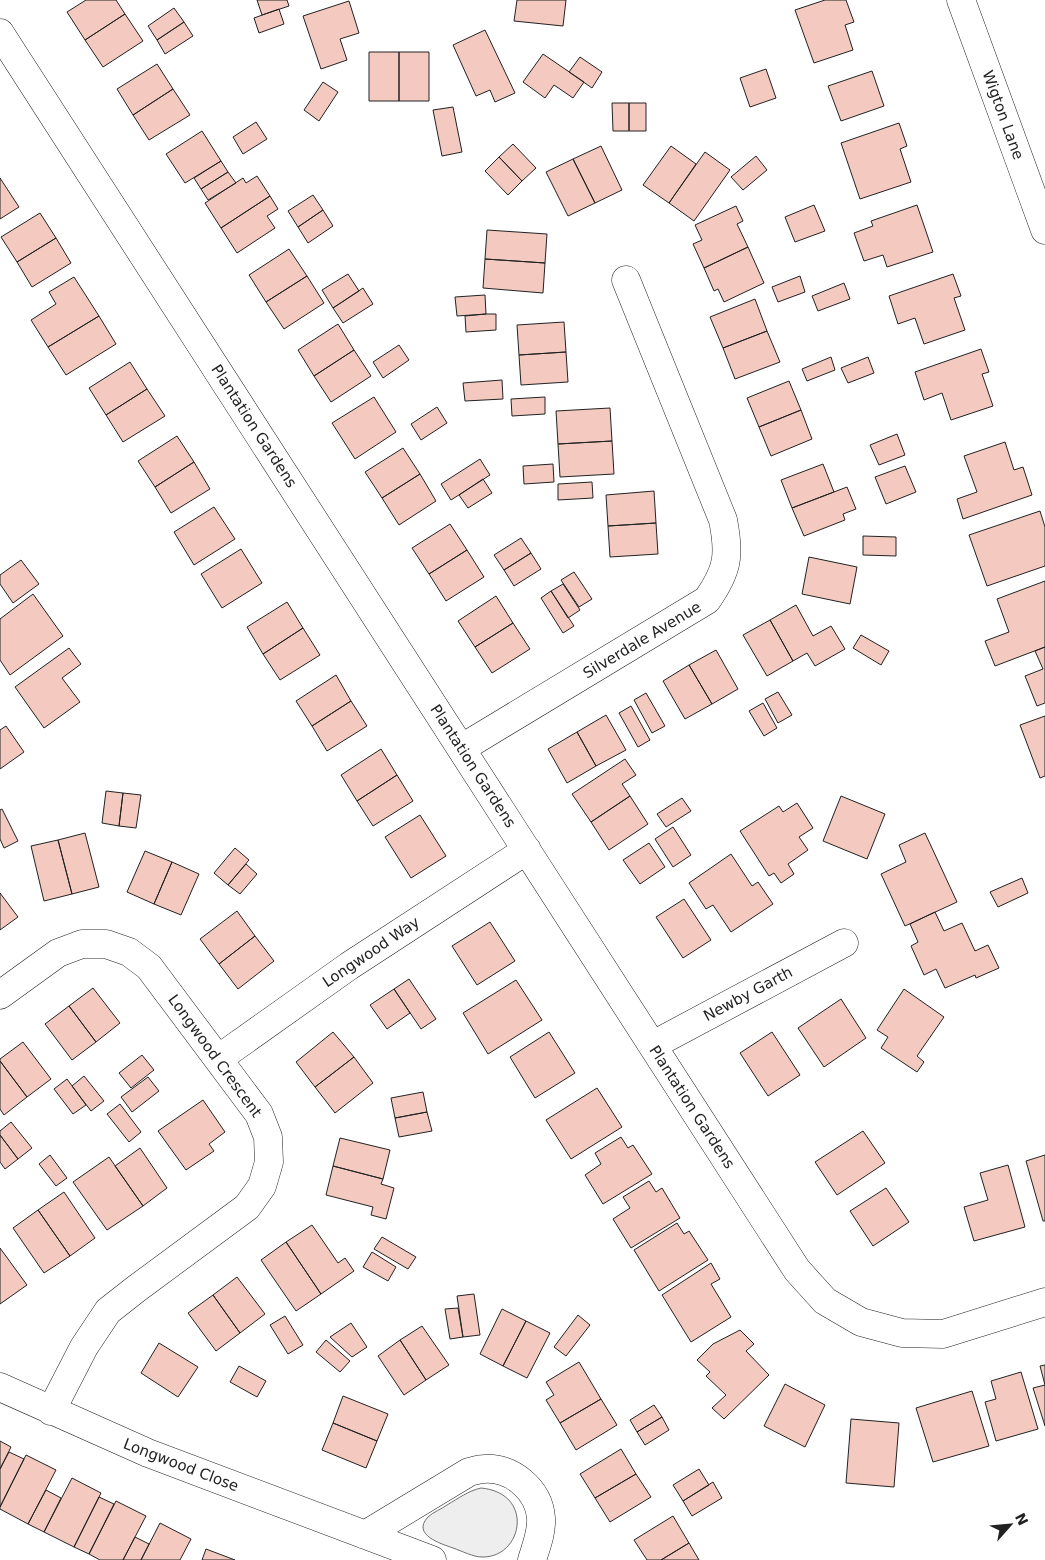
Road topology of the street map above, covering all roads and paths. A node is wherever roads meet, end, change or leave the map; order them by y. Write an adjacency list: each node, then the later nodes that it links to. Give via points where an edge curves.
1 (961, 0): 3 (street, Wigton Lane)
2 (0, 32): 5 (street, Plantation Gardens)
3 (1045, 230)
4 (626, 280): 5 (street, Silverdale Avenue, via 722,520 727,541 726,562 719,583 707,600)
5 (462, 748): 6 (street, Plantation Gardens)
6 (527, 850): 9 (street, Plantation Gardens); 10 (street, Longwood Way, via 349,966)
7 (844, 943): 9 (street, Newby Garth)
8 (0, 995): 10 (street, Longwood Crescent, via 58,953 82,944 106,944 130,952 150,967)
9 (653, 1045): 11 (street, Plantation Gardens, via 798,1270 825,1301 861,1322 902,1334 943,1334)
10 (218, 1059): 13 (street, Longwood Crescent, via 259,1114 268,1137 269,1162 262,1186 247,1207 108,1311 84,1347)
11 (1045, 1302)
12 (0, 1387): 13 (street, Longwood Close)
13 (51, 1411): 14 (street, Longwood Close, via 148,1453)
14 (365, 1535): 15 (street, Longwood Close); 16 (street, via 469,1472 501,1470 522,1482 537,1502 541,1518)
15 (432, 1560)
16 (532, 1560)

